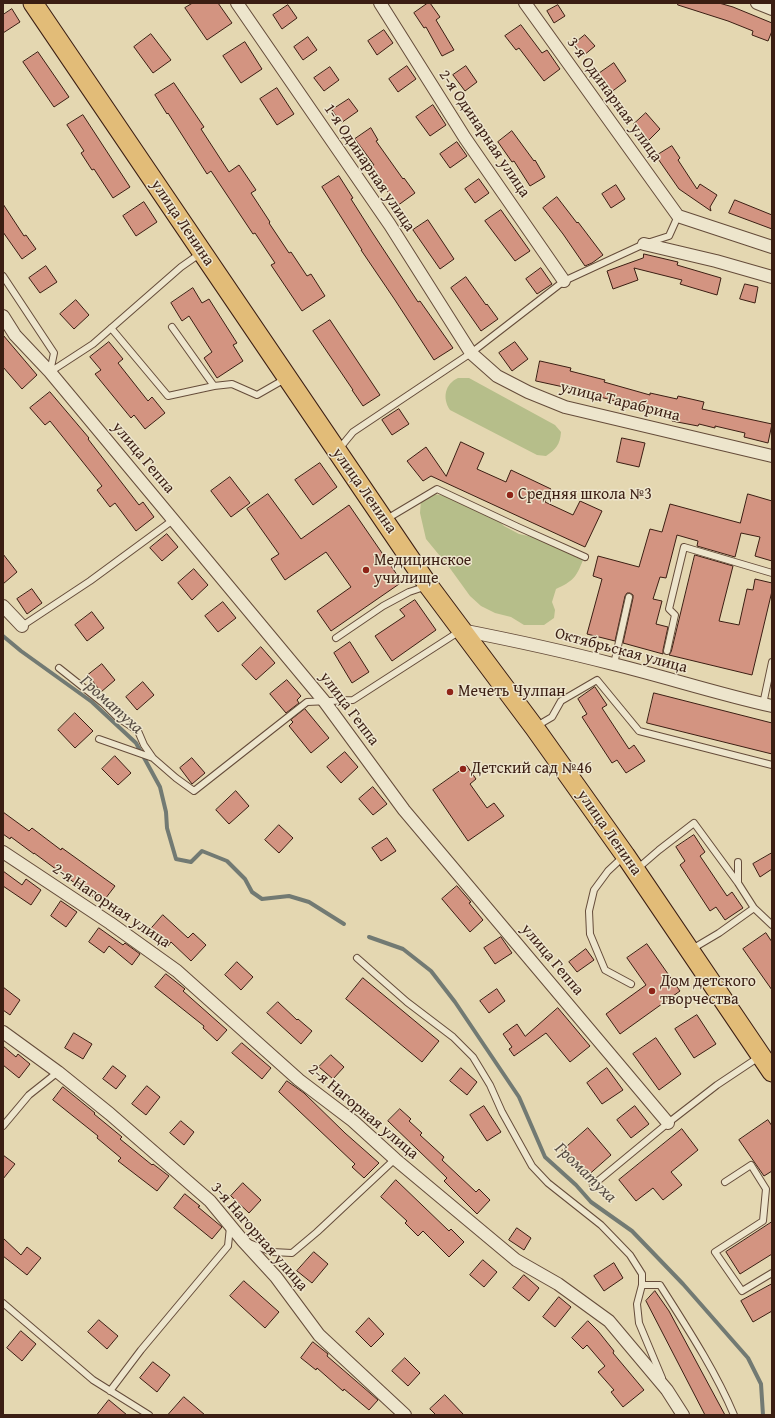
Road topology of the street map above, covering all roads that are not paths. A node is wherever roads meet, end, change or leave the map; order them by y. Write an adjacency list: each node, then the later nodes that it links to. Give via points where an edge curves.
1 (33, 3): 10 (main road, улица Ленина)
2 (237, 3): 17 (street, 1-я Одинарная улица, via 390,225)
3 (380, 3): 13 (street, 2-я Одинарная улица, via 465,138)
4 (525, 3): 7 (street, 3-я Одинарная улица)
5 (757, 3): 6 (street)
6 (772, 9)
7 (678, 216): 8 (lane, via 669,236); 9 (street)
8 (644, 244): 12 (street); 13 (lane)
9 (772, 247)
10 (202, 253): 16 (lane); 19 (main road, улица Ленина)
11 (3, 276): 18 (lane, via 54,353)
12 (772, 277)
13 (564, 281): 17 (lane)
14 (3, 316): 18 (street, улица Геппа, via 15,335)
15 (172, 326): 20 (lane)
16 (111, 328): 18 (lane, via 93,344); 20 (lane, via 168,396)
17 (472, 353): 21 (lane, via 353,432); 22 (street, улица Тарабрина, via 497,376 565,407)
18 (50, 372): 23 (street, улица Геппа)
19 (286, 378): 20 (lane, via 257,395 232,384); 21 (main road, улица Ленина)
20 (214, 386)
21 (336, 451): 24 (main road, улица Ленина)
22 (772, 456)
23 (173, 520): 30 (lane, via 90,581); 37 (street, улица Геппа)
24 (384, 521): 25 (lane, via 437,489); 27 (main road, улица Ленина)
25 (585, 557)
26 (772, 573): 33 (lane, via 684,547 669,609 675,615)
27 (428, 585): 31 (main road, улица Ленина); 32 (lane, via 383,606)
28 (629, 597): 35 (lane)
29 (3, 606): 30 (street)
30 (22, 626)
31 (461, 630): 35 (street, Октябрьская улица); 37 (lane, via 353,700); 39 (main road, улица Ленина)
32 (336, 638)
33 (667, 651)
34 (772, 662): 38 (lane)
35 (614, 664): 38 (street, Октябрьская улица)
36 (59, 668): 41 (lane, via 117,717 138,731)
37 (324, 701): 41 (lane, via 307,702 194,791); 57 (street, улица Геппа, via 404,810)
38 (767, 705)
39 (534, 727): 42 (lane, via 552,717 561,701 597,680 639,731); 44 (main road, улица Ленина)
40 (99, 739): 41 (lane)
41 (153, 758)
42 (772, 765)
43 (3, 852): 59 (street, 2-я Нагорная улица, via 177,971 299,1080 353,1121)
44 (625, 855): 46 (main road, улица Ленина); 52 (lane, via 608,871 594,890 588,911 590,934 606,970)
45 (738, 862): 47 (lane)
46 (636, 870): 47 (lane, via 694,824); 50 (main road, улица Ленина)
47 (738, 883): 48 (lane)
48 (754, 908): 49 (lane); 50 (lane)
49 (772, 925)
50 (690, 950): 54 (main road, улица Ленина)
51 (357, 958): 66 (lane, via 407,1002 453,1037 473,1057 532,1166 548,1183 601,1225 630,1256 642,1274)
52 (631, 984)
53 (3, 1032): 55 (street, 3-я Нагорная улица)
54 (760, 1056): 56 (main road, улица Ленина); 57 (lane)
55 (58, 1072): 58 (lane, via 29,1094); 63 (street, 3-я Нагорная улица, via 210,1201)
56 (772, 1072)
57 (668, 1123): 61 (lane)
58 (3, 1126)
59 (395, 1159): 64 (lane, via 292,1253 272,1252); 68 (street, 2-я Нагорная улица, via 516,1260 558,1284 609,1321)
60 (725, 1182): 62 (lane, via 751,1165)
61 (593, 1185)
62 (769, 1187): 65 (lane, via 763,1221 715,1252 742,1291)
63 (230, 1226): 64 (street, 3-я Нагорная улица); 69 (lane, via 228,1246)
64 (243, 1241): 71 (street, 3-я Нагорная улица, via 276,1277 319,1334)
65 (772, 1273)
66 (642, 1285): 68 (lane, via 637,1304 639,1323); 73 (lane, via 660,1286 686,1325)
67 (3, 1303): 69 (lane, via 93,1380)
68 (667, 1390): 72 (street, 2-я Нагорная улица)
69 (110, 1391): 70 (lane)
70 (149, 1415)
71 (405, 1415)
72 (683, 1415)
73 (734, 1415)

